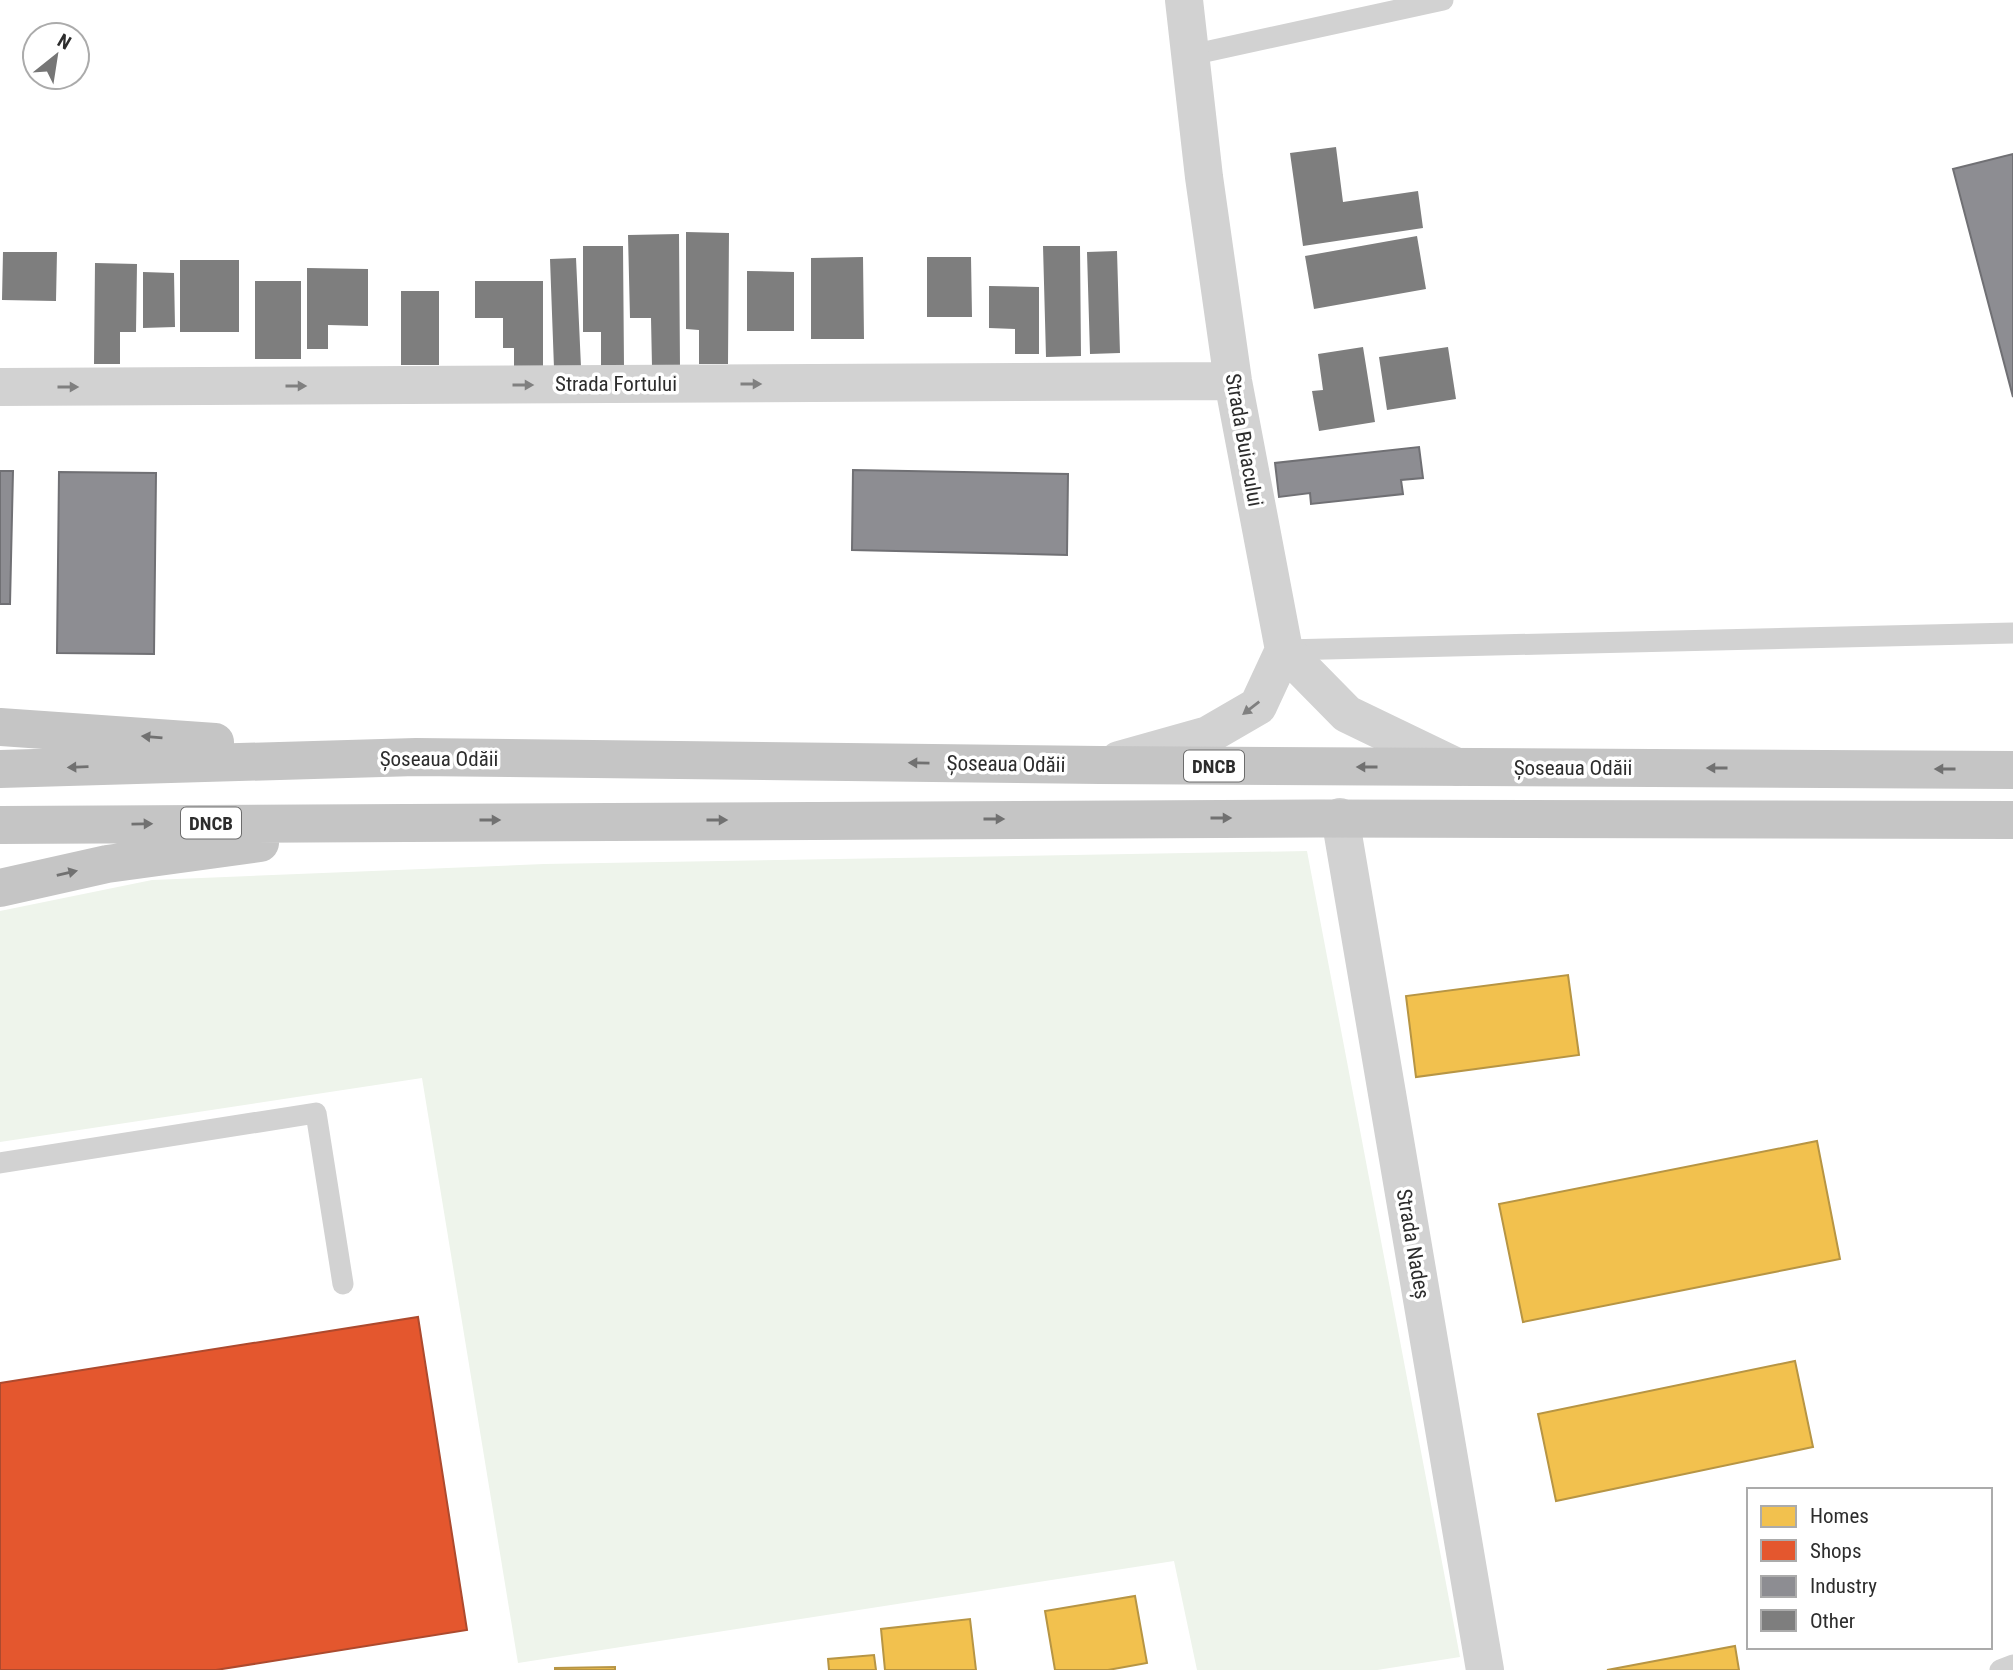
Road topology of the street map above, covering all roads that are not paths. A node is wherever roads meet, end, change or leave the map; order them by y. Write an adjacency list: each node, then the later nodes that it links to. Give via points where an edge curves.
1 (1184, 0): 3 (street, Strada Buiacului)
2 (1443, 0): 3 (lane)
3 (1191, 55): 4 (street, Strada Buiacului)
4 (1233, 381): 5 (street, Strada Fortului, one-way to 4); 7 (street, Strada Buiacului)
5 (0, 387)
6 (2013, 633): 7 (lane)
7 (1284, 650): 10 (street, one-way to 10, via 1258,706 1208,735); 11 (street, via 1347,714)
8 (0, 727): 9 (main road, one-way to 8)
9 (416, 758): 10 (main road, Șoseaua Odăii / DNCB, one-way to 9); 12 (main road, Șoseaua Odăii / DNCB, one-way to 12)
10 (1100, 765): 11 (main road, Șoseaua Odăii / DNCB, one-way to 10)
11 (1457, 767): 13 (main road, Șoseaua Odăii / DNCB, one-way to 11)
12 (0, 769)
13 (2013, 770)
14 (1340, 817): 15 (main road, DNCB); 16 (main road, DNCB, one-way to 14); 22 (street, Strada Nadeș)
15 (2013, 820)
16 (422, 821): 17 (main road, DNCB, one-way to 16); 18 (main road, one-way to 16, via 107,864)
17 (0, 825)
18 (0, 888)
19 (0, 1163): 20 (lane, via 316,1112)
20 (343, 1284)
21 (2013, 1665): 23 (lane)
22 (1485, 1670)
23 (2000, 1670)

